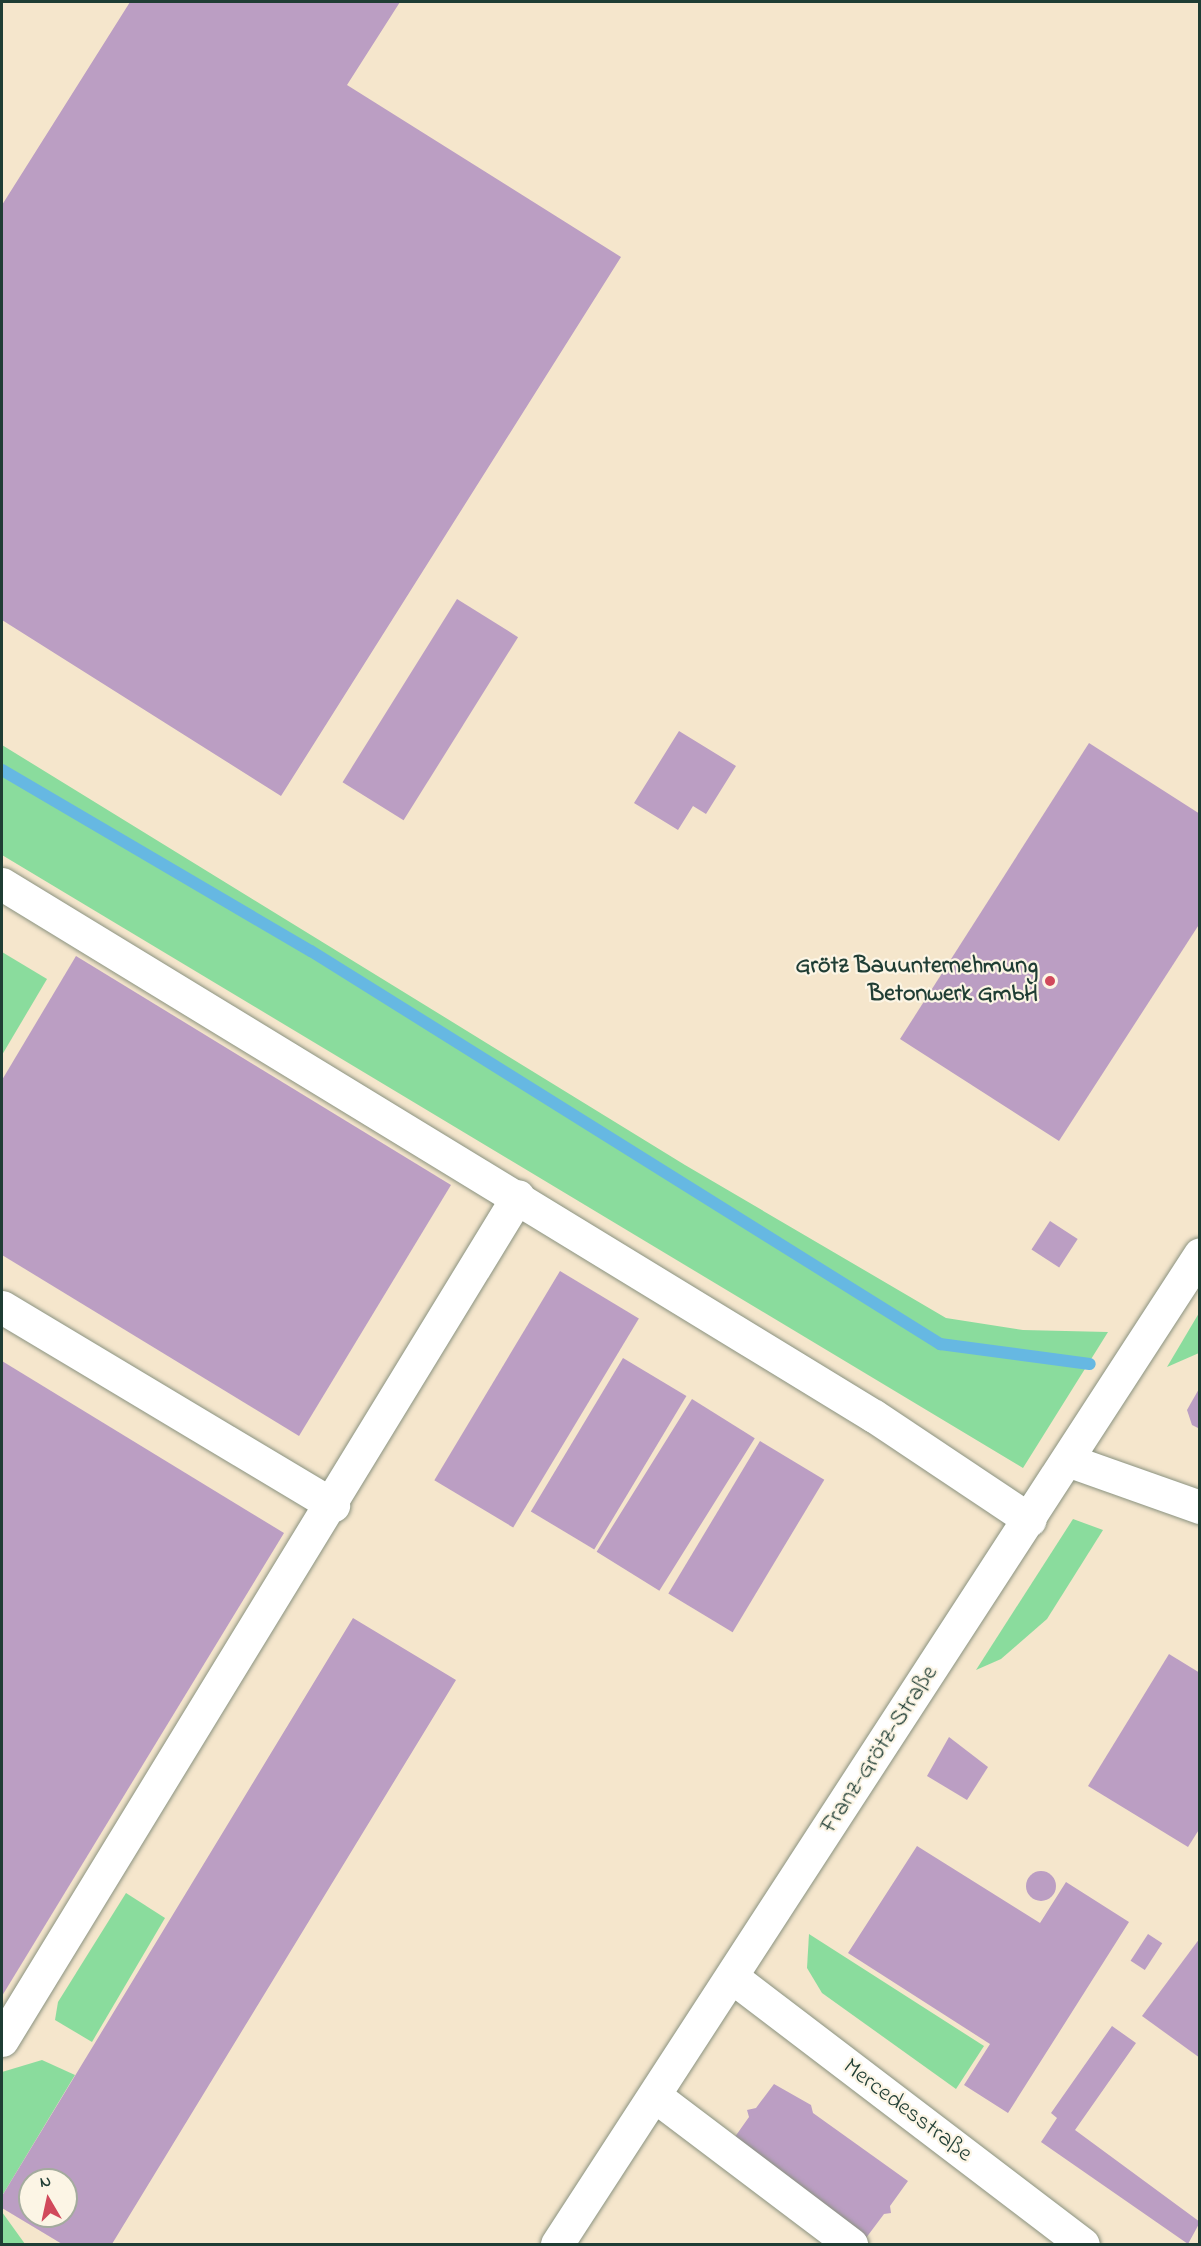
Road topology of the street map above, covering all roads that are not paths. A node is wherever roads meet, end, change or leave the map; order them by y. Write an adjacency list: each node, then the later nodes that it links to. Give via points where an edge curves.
1 (2, 884): 2 (street)
2 (518, 1196): 6 (street); 8 (street, via 874,1416)
3 (1200, 1254): 5 (street, Franz-Grötz-Straße)
4 (2, 1307): 6 (street)
5 (1070, 1461): 7 (street); 8 (street, Franz-Grötz-Straße)
6 (333, 1504): 10 (street)
7 (1200, 1507)
8 (1030, 1520): 9 (street, Franz-Grötz-Straße)
9 (732, 1977): 11 (street, Franz-Grötz-Straße); 14 (street, Mercedesstraße)
10 (2, 2040)
11 (655, 2096): 12 (street, Franz-Grötz-Straße); 13 (street)
12 (557, 2244)
13 (851, 2244)
14 (1083, 2244)

